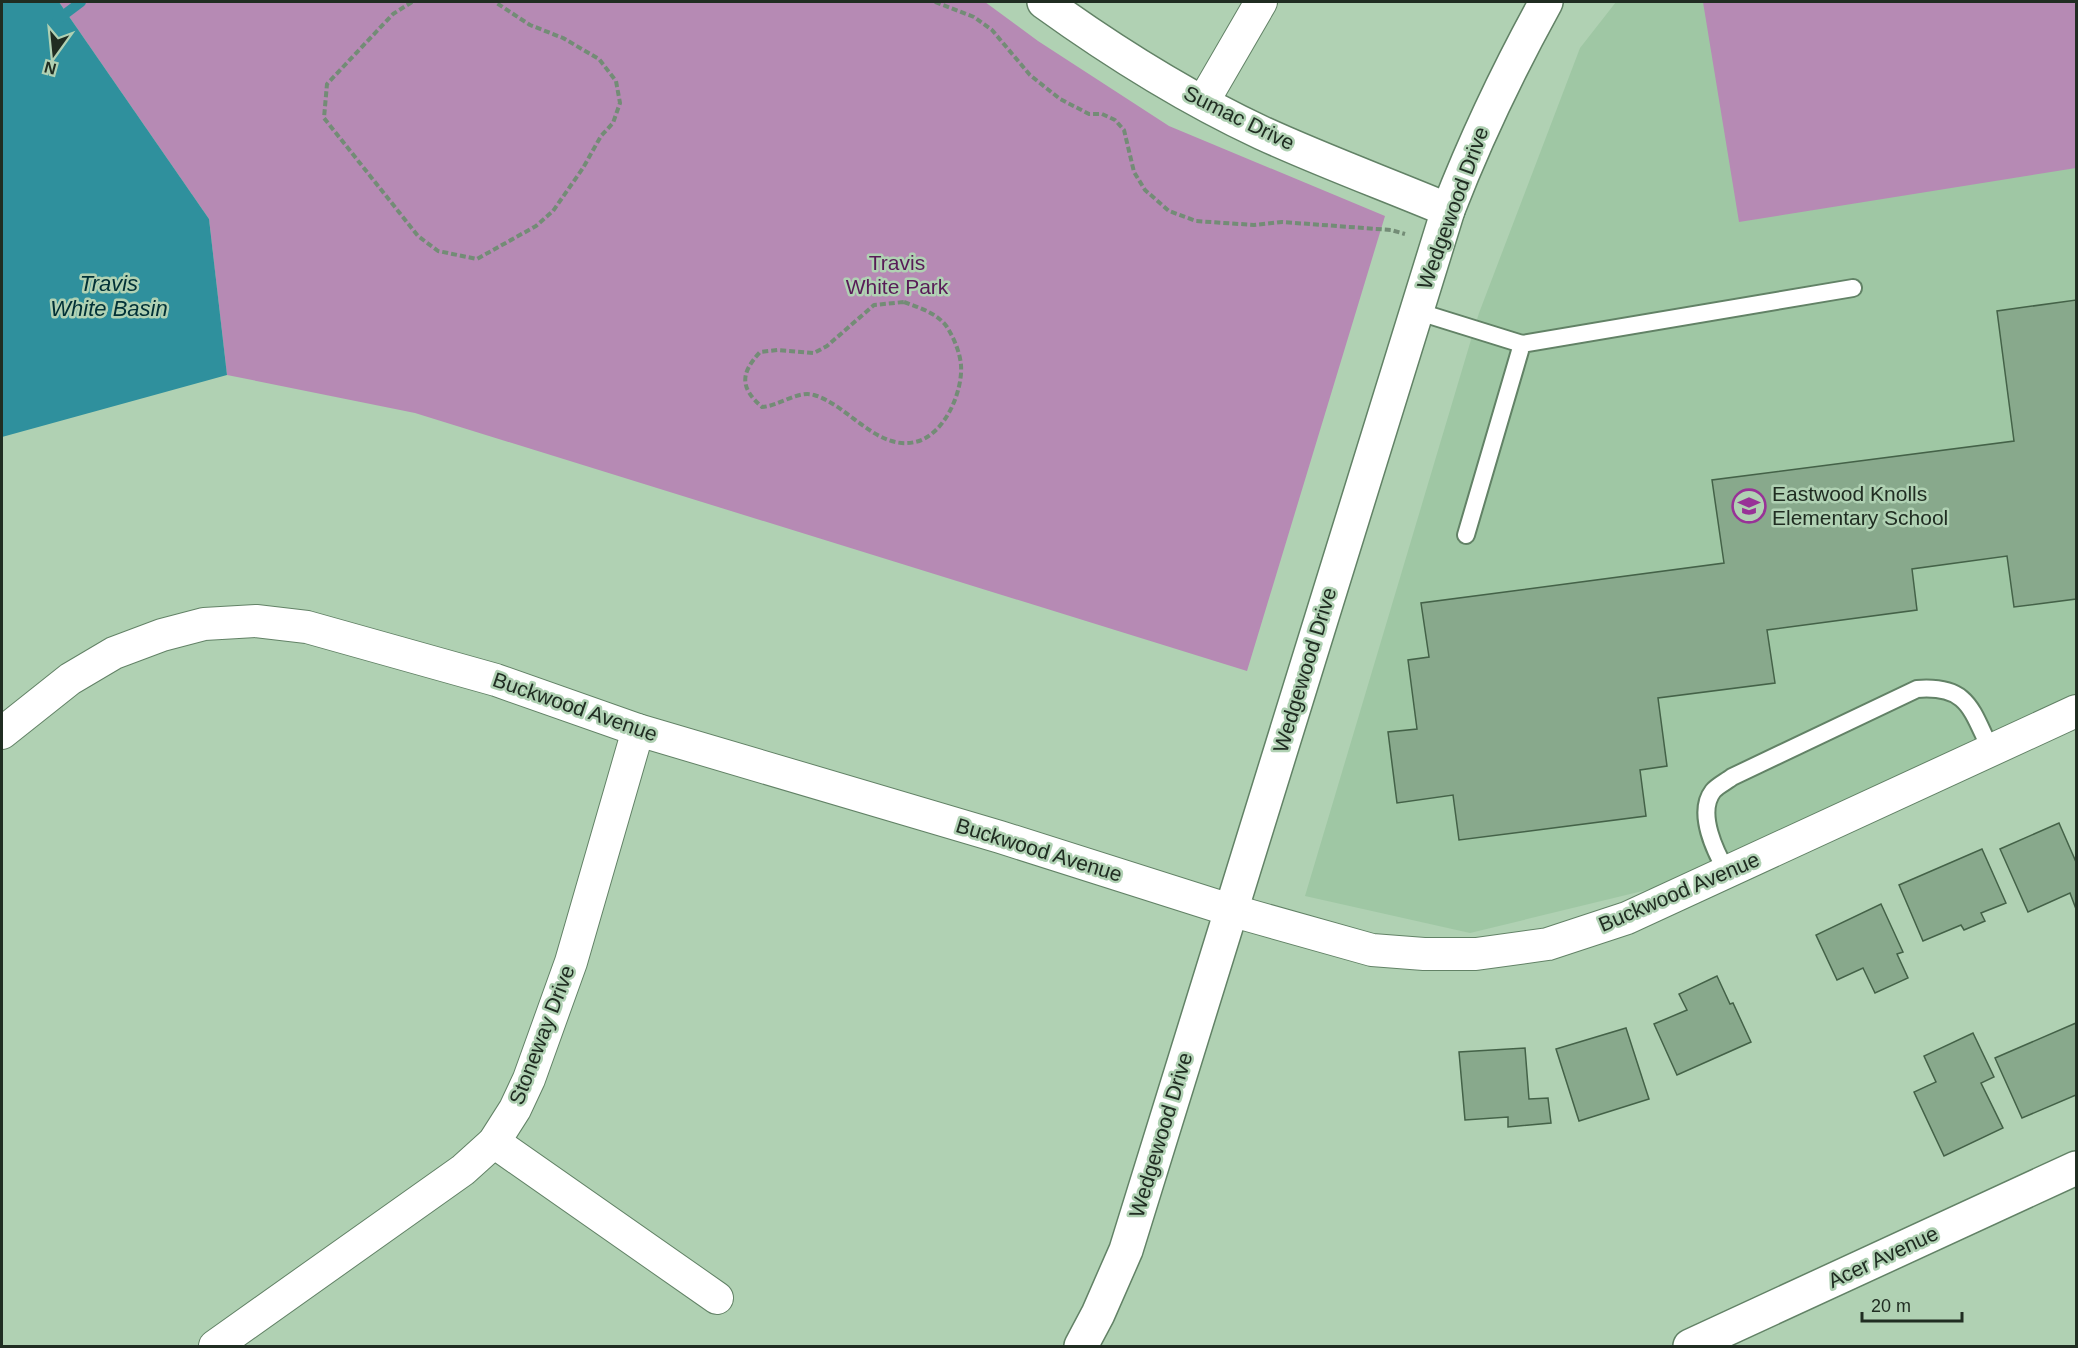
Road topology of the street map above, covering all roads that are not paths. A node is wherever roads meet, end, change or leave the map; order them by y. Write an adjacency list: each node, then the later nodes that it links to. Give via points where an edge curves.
1 (1044, 2): 4 (street, Sumac Drive)
2 (1261, 2): 4 (street)
3 (1546, 2): 5 (street, Wedgewood Drive, via 1513,61)
4 (1203, 102): 5 (street, Sumac Drive, via 1263,133)
5 (1448, 210): 7 (street, Wedgewood Drive)
6 (1853, 288): 8 (lane)
7 (1416, 311): 8 (lane); 15 (street, Wedgewood Drive)
8 (1522, 344): 9 (lane)
9 (1466, 536)
10 (2076, 711): 13 (street, Buckwood Avenue)
11 (638, 730): 12 (street, Buckwood Avenue, via 496,680 307,627 256,621 204,624 114,653 70,680); 15 (street, Buckwood Avenue); 16 (street, Stoneway Drive, via 571,962 529,1079)
12 (2, 733)
13 (1991, 750): 14 (street, Buckwood Avenue); 14 (lane, via 1969,706 1959,695 1932,688 1917,689 1732,777 1712,791 1708,829 1712,846)
14 (1727, 872): 15 (street, Buckwood Avenue, via 1627,918 1548,944 1476,954 1372,950)
15 (1230, 910): 20 (street, Wedgewood Drive, via 1126,1250)
16 (494, 1142): 18 (street); 19 (street, Stoneway Drive, via 463,1170)
17 (2076, 1168): 21 (street, Acer Avenue)
18 (717, 1298)
19 (215, 1347)
20 (1081, 1347)
21 (1690, 1347)

